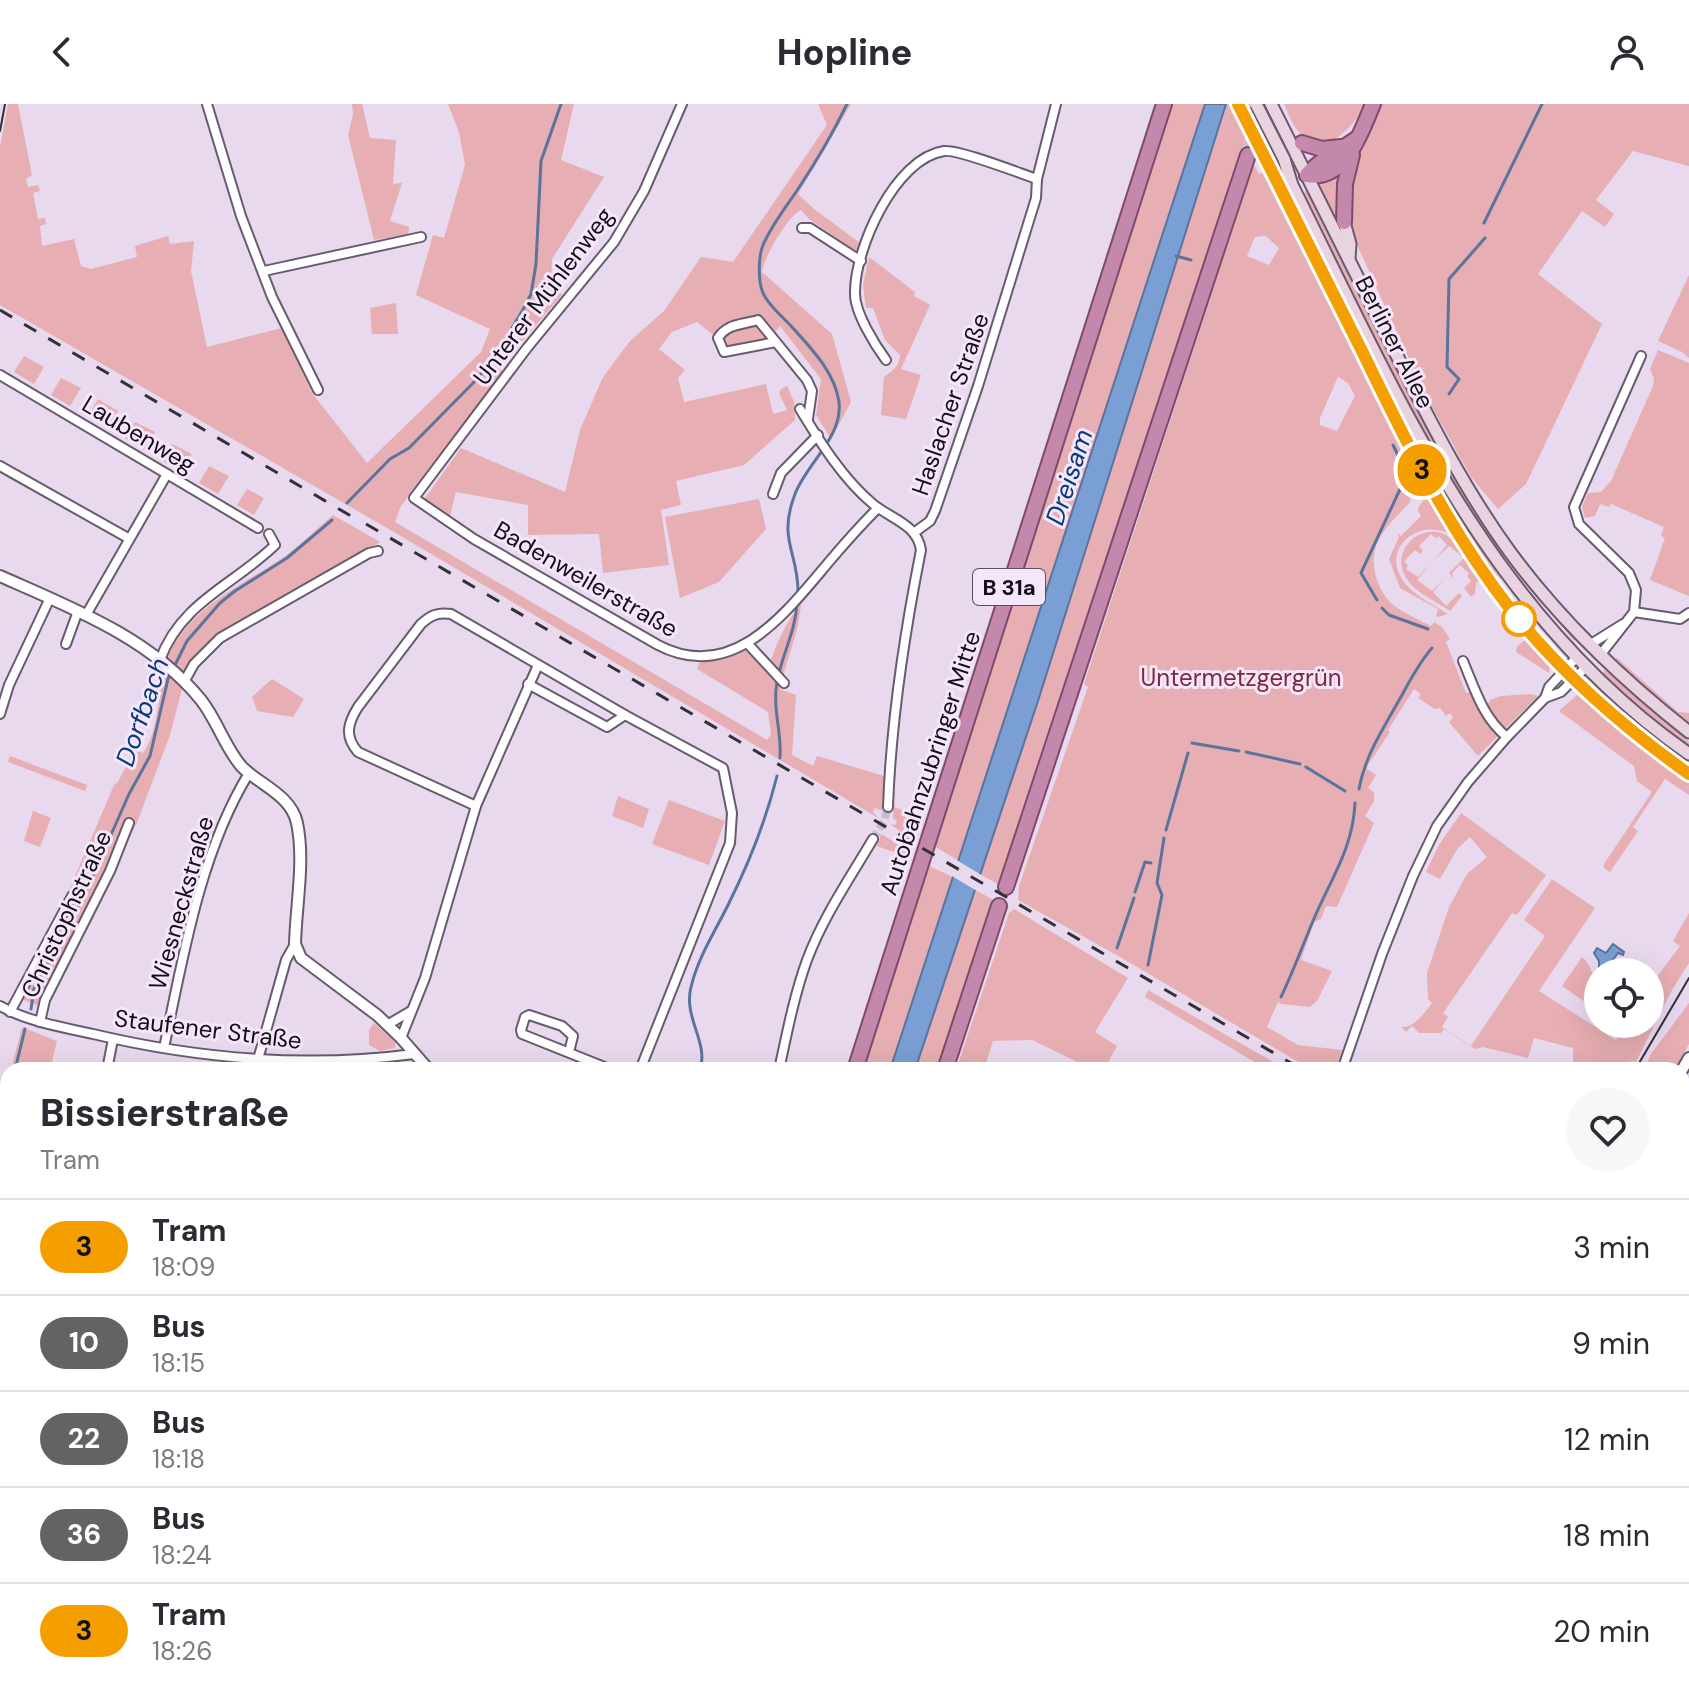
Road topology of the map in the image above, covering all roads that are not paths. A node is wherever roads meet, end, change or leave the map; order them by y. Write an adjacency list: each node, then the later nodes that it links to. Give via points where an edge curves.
1 (207, 104): 19 (street, via 241,216)
2 (682, 104): 31 (street, Unterer Mühlenweg, via 644,191 614,242)
3 (1056, 104): 12 (street, Haslacher Straße)
4 (1164, 104): 87 (highway, Autobahnzubringer Mitte / B 31a)
5 (1256, 104): 13 (main road, Berliner Allee, bridge)
6 (1271, 104): 9 (main road)
7 (1373, 104): 8 (highway)
8 (1351, 145): 9 (highway); 11 (highway, via 1316,163); 14 (highway)
9 (1299, 148): 11 (main road, Berliner Allee)
10 (1248, 155): 66 (highway)
11 (1307, 175): 13 (main road); 17 (main road, Berliner Allee)
12 (1037, 179): 18 (street, via 952,150 928,155 879,211); 34 (street, Haslacher Straße, via 1036,198 935,511)
13 (1292, 185): 48 (main road, Berliner Allee, via 1425,450 1525,598)
14 (1344, 222): 17 (main road)
15 (802, 228): 18 (street)
16 (421, 237): 19 (street)
17 (1349, 259): 46 (main road, Berliner Allee, via 1484,514 1539,589)
18 (861, 261): 22 (street, via 854,297)
19 (264, 271): 24 (street)
20 (776, 342): 20 (street, via 758,320 733,325 718,338 724,352); 26 (street, via 812,391)
21 (1641, 356): 40 (street, via 1574,507 1579,524 1629,573 1636,590)
22 (886, 360)
23 (0, 375): 29 (street, Laubenweg)
24 (318, 390)
25 (800, 409): 26 (street)
26 (808, 420): 27 (street)
27 (820, 438): 30 (street, via 781,473); 32 (street)
28 (0, 466): 36 (street)
29 (167, 474): 33 (street, Laubenweg); 36 (street)
30 (773, 494)
31 (414, 498): 45 (street, Badenweilerstraße, via 474,539 674,653 701,658)
32 (878, 508): 34 (street); 45 (street, Badenweilerstraße, via 792,606)
33 (258, 528)
34 (915, 532): 63 (street, via 921,550 895,699)
35 (269, 534): 52 (street, via 275,545 216,589 177,628)
36 (128, 538): 41 (street)
37 (378, 551): 52 (street, via 220,638 194,664)
38 (0, 576): 39 (street)
39 (50, 598): 41 (street); 56 (street)
40 (1634, 612): 42 (street, via 1680,619); 43 (street)
41 (82, 613): 44 (street); 52 (street)
42 (1689, 613)
43 (1627, 621): 46 (street); 47 (street)
44 (66, 644)
45 (748, 644): 53 (street)
46 (1591, 644): 47 (main road, Berliner Allee); 48 (main road)
47 (1601, 654): 51 (main road); 58 (main road, Berliner Allee)
48 (1577, 657): 51 (main road, Berliner Allee); 55 (street)
49 (1463, 661): 59 (street, via 1486,714)
50 (538, 665): 54 (street); 57 (street); 62 (street, via 451,614 430,615 350,720 348,734 358,752)
51 (1586, 667): 55 (street, via 1561,692); 60 (main road, Berliner Allee)
52 (172, 671): 61 (street, via 211,714)
53 (781, 679)
54 (528, 684): 57 (street, via 607,727); 62 (street)
55 (1545, 698): 59 (street)
56 (0, 714)
57 (625, 715): 85 (street, via 723,768 732,813 730,843)
58 (1689, 732)
59 (1507, 737): 89 (street, via 1437,826 1382,954)
60 (1689, 754)
61 (249, 773): 69 (street, via 288,804 297,822); 77 (street, Wiesneckstraße, via 223,821 197,905)
62 (476, 806): 71 (street)
63 (888, 807)
64 (129, 823): 73 (street, Christophstraße, via 106,881)
65 (873, 839): 86 (street, via 807,960)
66 (1006, 887)
67 (72, 896): 72 (street)
68 (999, 906): 88 (highway)
69 (295, 944): 74 (street, via 308,966); 81 (street)
70 (0, 1006): 72 (street, Staufener Straße)
71 (411, 1011): 74 (street); 75 (street)
72 (10, 1012): 73 (street, Staufener Straße)
73 (33, 1020): 76 (street, Staufener Straße)
74 (387, 1025): 75 (street)
75 (401, 1038): 79 (street)
76 (113, 1039): 77 (street, Staufener Straße); 82 (street)
77 (164, 1048): 81 (street, Staufener Straße)
78 (569, 1052): 78 (street, via 573,1036 567,1029 525,1017 522,1034); 84 (street)
79 (414, 1054): 80 (street, Staufener Straße); 83 (street)
80 (369, 1059): 81 (street, Staufener Straße)
81 (259, 1061)
82 (109, 1062)
83 (422, 1062)
84 (593, 1062)
85 (643, 1062)
86 (781, 1062)
87 (858, 1062)
88 (948, 1062)
89 (1345, 1062)

